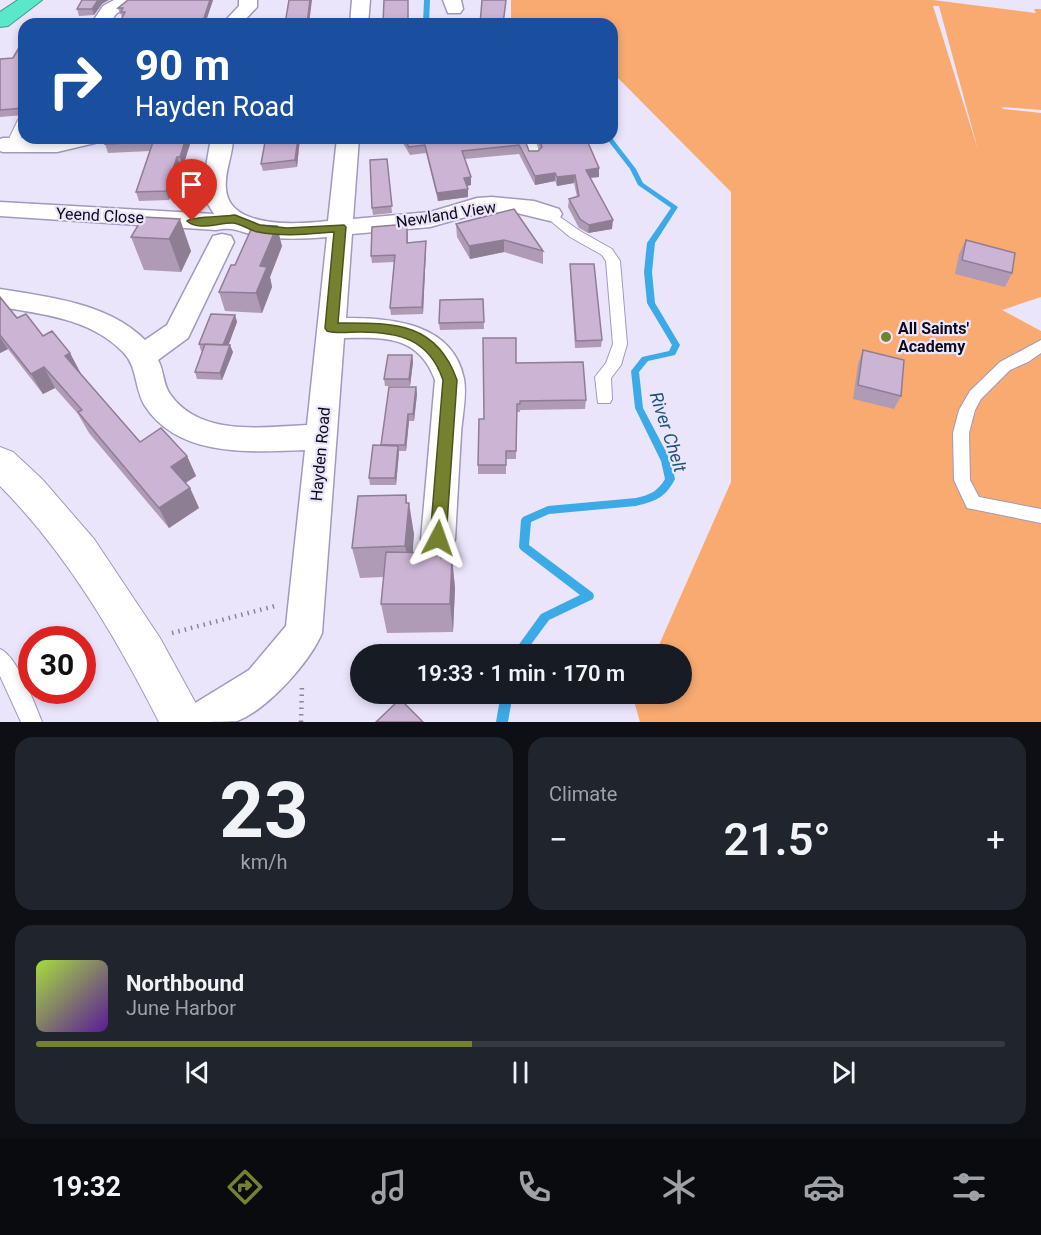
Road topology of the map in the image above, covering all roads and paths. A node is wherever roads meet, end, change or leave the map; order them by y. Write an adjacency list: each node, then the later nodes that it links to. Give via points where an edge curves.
1 (5, 0): 6 (highway)
2 (32, 0): 10 (highway)
3 (127, 0): 7 (street, via 109,10)
4 (248, 0): 8 (street, via 248,7)
5 (361, 0): 9 (street)
6 (0, 3)
7 (104, 18)
8 (237, 18)
9 (359, 18)
10 (0, 21)
11 (18, 129): 16 (lane)
12 (61, 144): 16 (street)
13 (222, 144): 21 (street, via 214,187 226,212)
14 (347, 144): 20 (street, Hayden Road)
15 (531, 144): 17 (lane)
16 (7, 145)
17 (534, 154)
18 (0, 209): 21 (street, Yeend Close, via 216,222)
19 (550, 214): 20 (street, Newland View, via 517,205 486,205 442,218); 26 (lane, via 607,252 614,261 620,344 613,366 603,377)
20 (340, 227): 21 (street, Newland View, via 287,232); 23 (street, Hayden Road)
21 (229, 230): 25 (street, via 178,331)
22 (0, 298): 25 (street, via 64,309 100,323 125,337)
23 (332, 328): 27 (street, Hayden Road); 30 (street, via 398,330 426,343 443,361 450,380)
24 (1041, 345): 29 (lane, via 1005,366 975,395 961,433 962,480 973,503)
25 (142, 357): 27 (street, via 156,398 190,428 226,439)
26 (604, 399)
27 (321, 436): 31 (street, Hayden Road)
28 (0, 462): 32 (main road, via 80,551)
29 (1041, 516)
30 (438, 538)
31 (308, 597): 32 (path); 36 (street, Hayden Road, via 304,633 262,683)
32 (140, 642): 35 (main road)
33 (0, 658): 34 (lane)
34 (32, 722)
35 (183, 722)
36 (201, 722)

